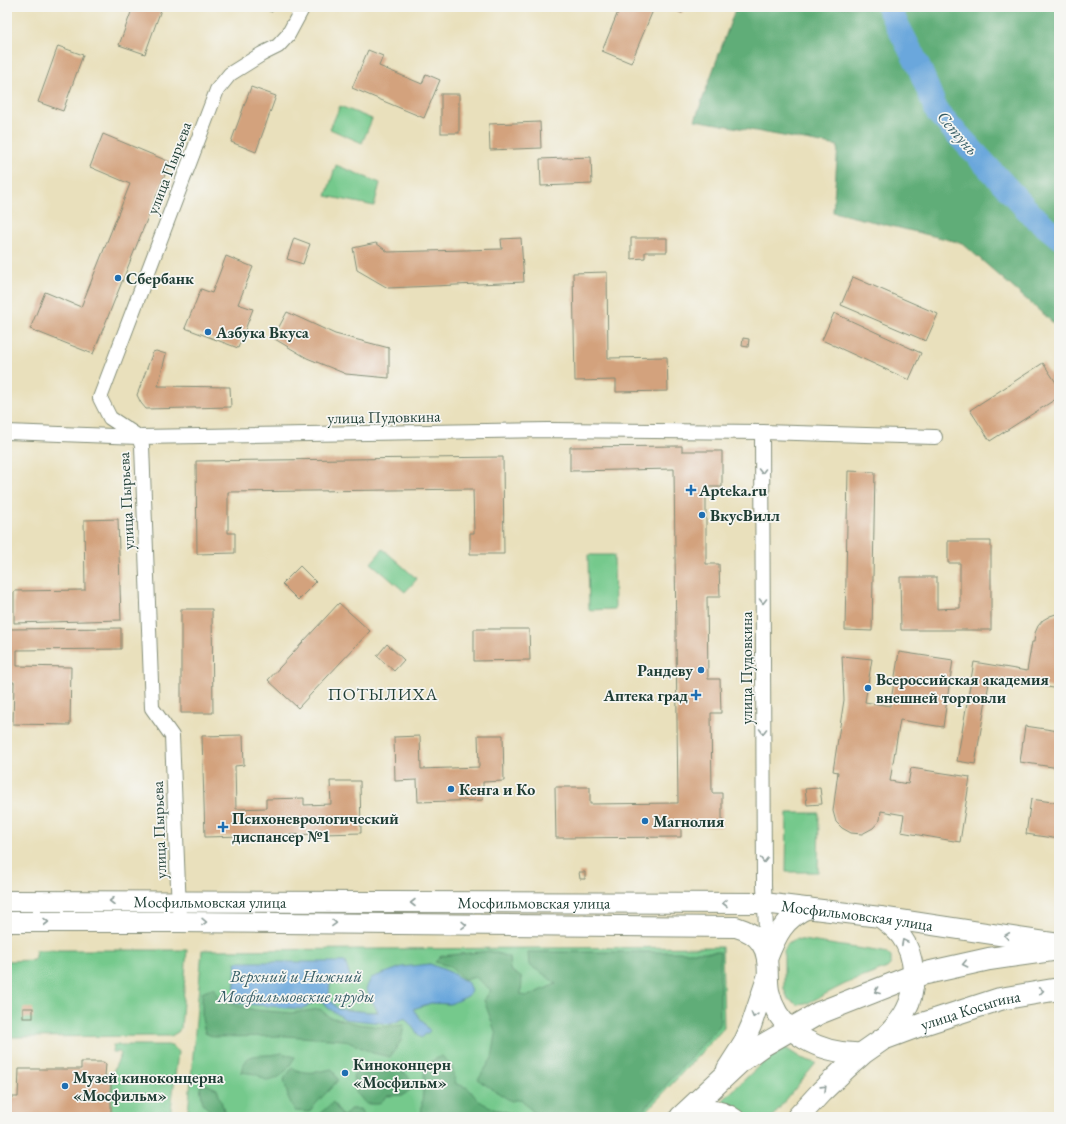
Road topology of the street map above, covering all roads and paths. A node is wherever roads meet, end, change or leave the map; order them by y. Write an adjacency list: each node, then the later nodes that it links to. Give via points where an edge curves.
1 (303, 7): 4 (street, улица Пырьева, via 278,46 230,74 217,90 100,398 110,418)
2 (7, 432): 4 (street, улица Пудовкина)
3 (762, 432): 4 (street, улица Пудовкина, via 548,430); 5 (street, улица Пудовкина); 8 (street, улица Пудовкина, one-way to 8)
4 (139, 437): 7 (street, улица Пырьева, via 142,446 152,708 172,736)
5 (936, 437)
6 (7, 901): 7 (main road, Мосфильмовская улица, one-way to 6)
7 (179, 902): 8 (main road, Мосфильмовская улица, one-way to 7); 12 (street, улица Пырьева)
8 (764, 903): 9 (main road, Мосфильмовская улица); 15 (street, улица Пудовкина)
9 (808, 908): 10 (main road, Мосфильмовская улица); 15 (main road, via 785,923 772,947)
10 (880, 917): 13 (main road, Мосфильмовская улица, one-way to 10); 16 (main road, улица Косыгина, one-way to 10, via 912,963 905,943 893,927)
11 (7, 922): 12 (main road, Мосфильмовская улица, one-way to 12)
12 (179, 922): 15 (main road, Мосфильмовская улица, one-way to 15, via 736,927 746,930 762,944)
13 (1059, 944)
14 (1059, 949): 16 (main road, one-way to 16, via 989,959)
15 (767, 969): 18 (main road, via 773,1004); 21 (main road, one-way to 21, via 751,1026)
16 (913, 976): 18 (main road, one-way to 18, via 819,1013); 19 (main road, улица Косыгина, via 912,994 906,1010)
17 (1059, 989): 19 (main road, улица Косыгина, one-way to 17, via 1000,999)
18 (790, 1029): 20 (main road, via 824,1048); 21 (main road, via 760,1047)
19 (884, 1039): 20 (main road, улица Косыгина)
20 (863, 1053): 24 (main road, улица Косыгина, one-way to 20)
21 (723, 1076): 22 (main road)
22 (683, 1116): 23 (street, via 696,1109 712,1107 726,1110)
23 (737, 1117)
24 (798, 1117)

